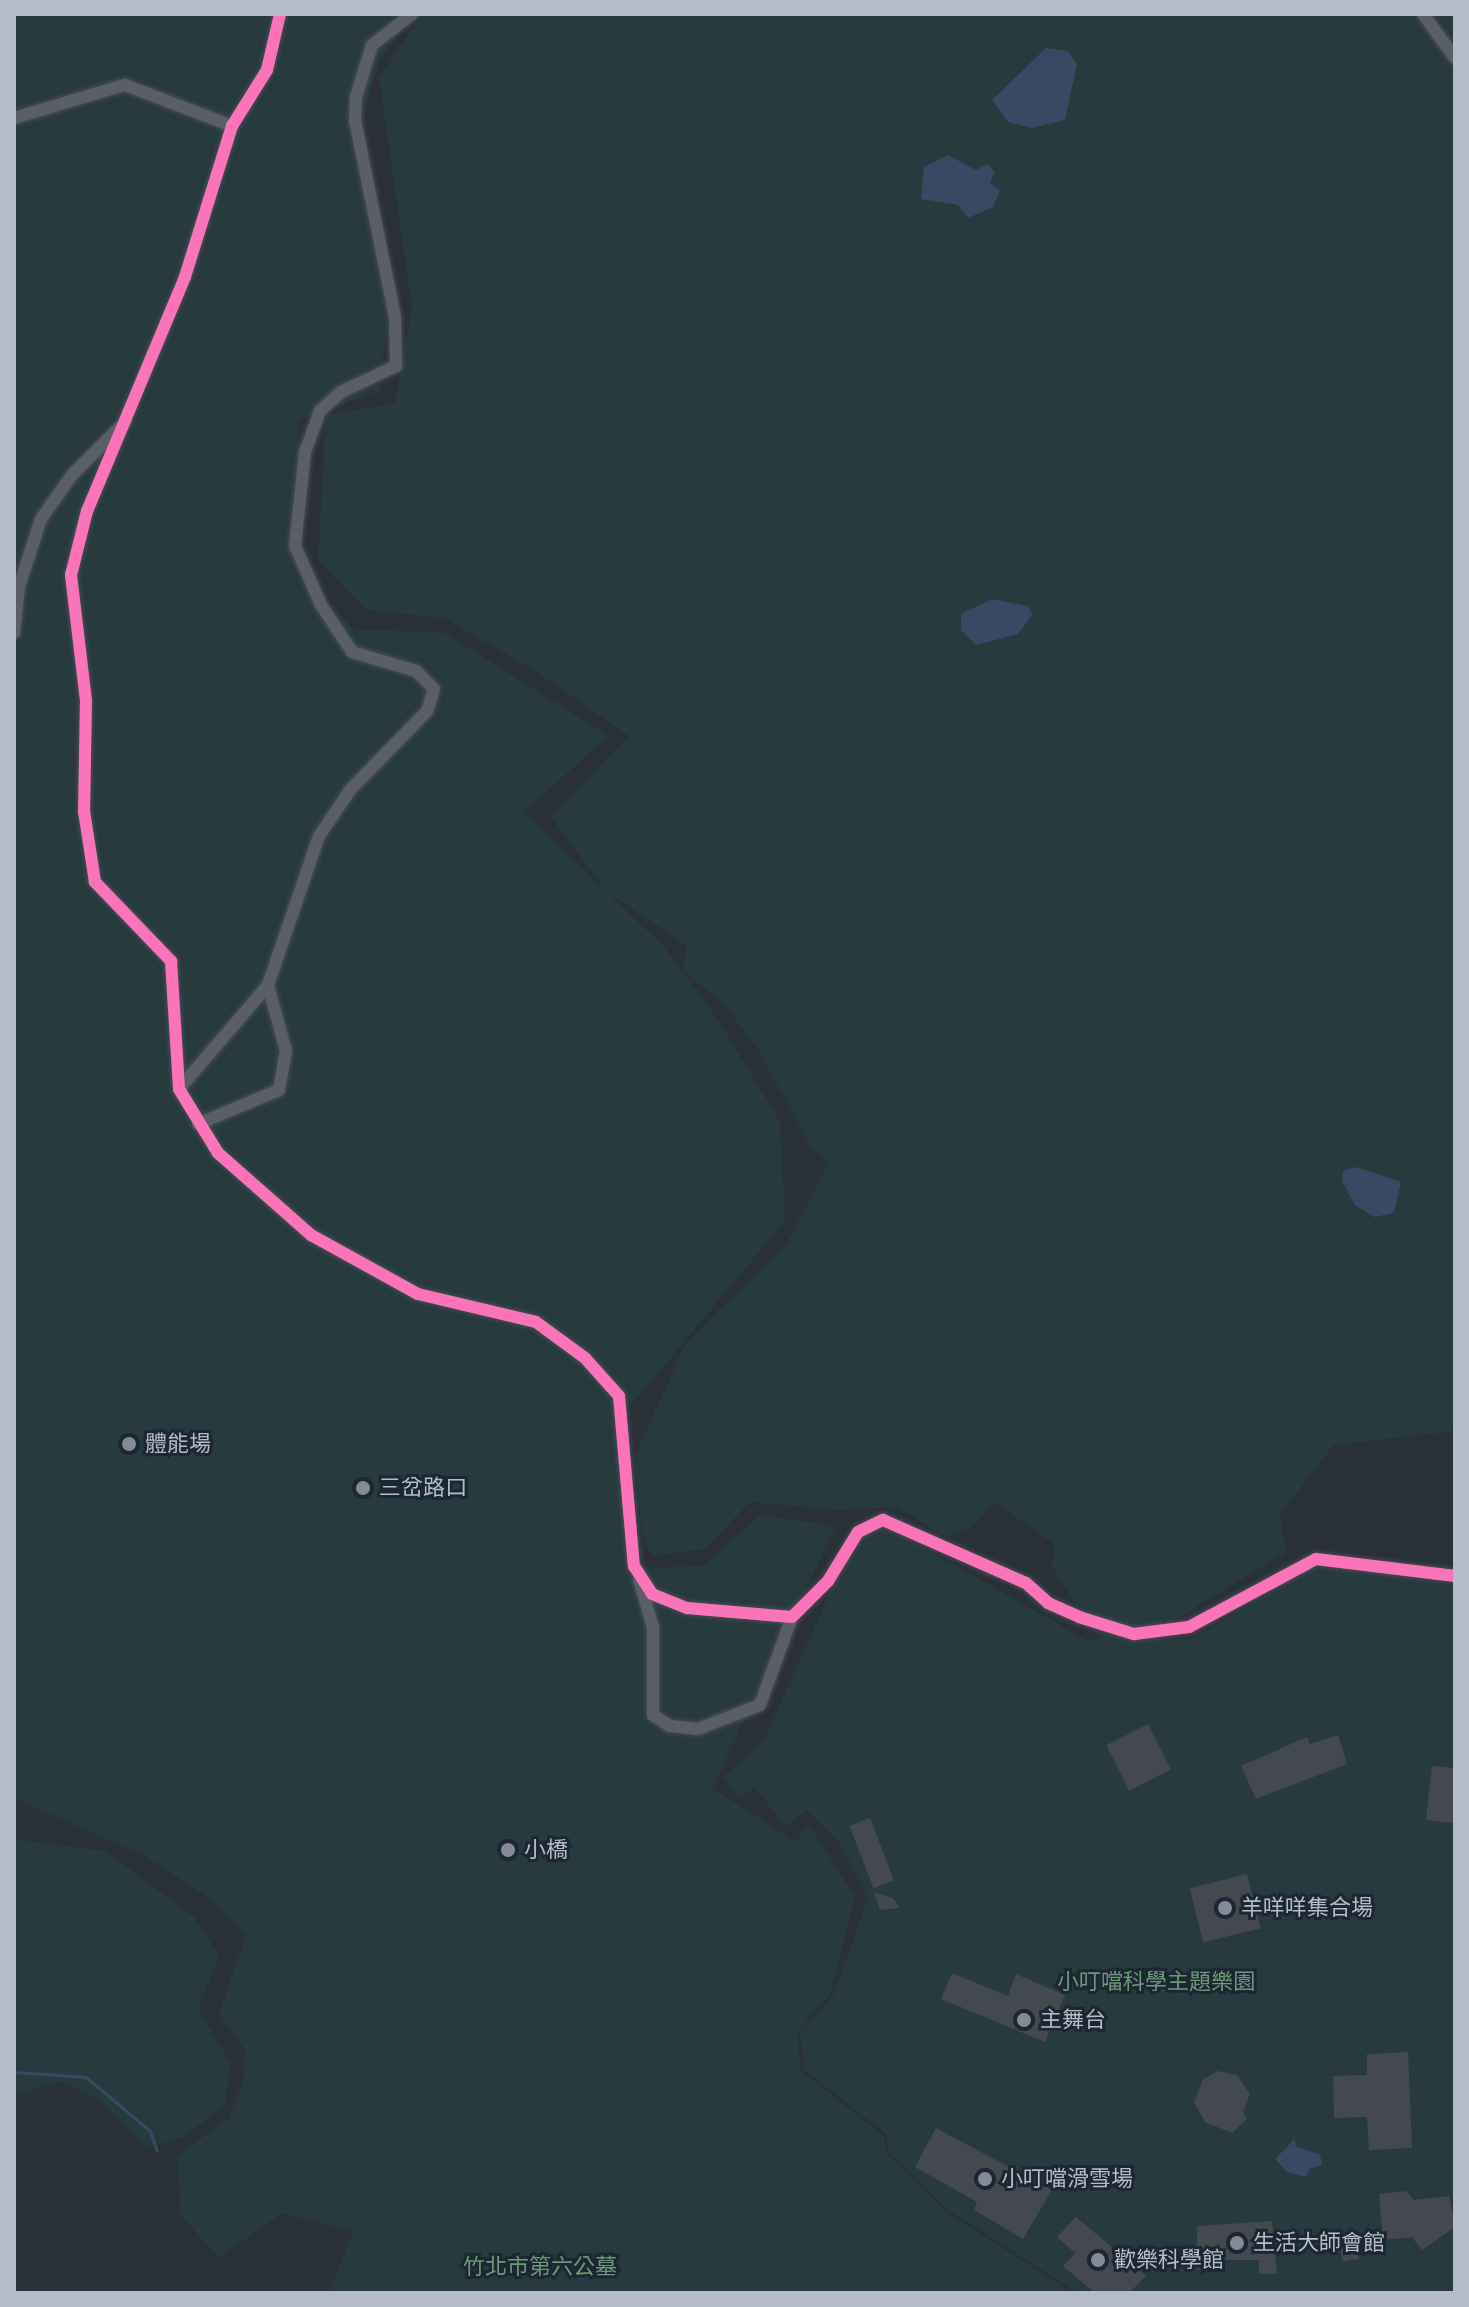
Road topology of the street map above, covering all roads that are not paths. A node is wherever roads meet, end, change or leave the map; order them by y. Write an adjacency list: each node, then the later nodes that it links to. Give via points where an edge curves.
1 (280, 14): 6 (street, via 267,70)
2 (412, 14): 9 (street, via 372,45 356,97 395,317 396,366 341,392 320,411 305,452 295,546 321,605 352,652 416,671 434,689 427,711 351,789 319,836)
3 (1423, 14): 4 (street)
4 (1455, 58)
5 (14, 118): 6 (street, via 125,85)
6 (232, 126): 7 (street, via 185,277)
7 (128, 419): 8 (street, via 72,475 41,519 19,587); 10 (street, via 74,545 71,575 86,700 84,811 95,882 171,961)
8 (14, 633)
9 (268, 985): 10 (street); 11 (street, via 286,1051 286,1075 279,1090)
10 (179, 1089): 11 (street)
11 (198, 1124): 12 (street, via 254,1189 311,1235 418,1294 536,1322 585,1358 619,1396)
12 (634, 1566): 14 (street, via 652,1594 687,1608); 14 (street, via 653,1627 653,1715 658,1723 698,1729 760,1705)
13 (1455, 1576): 14 (street, via 1316,1559 1189,1627 1134,1634 1048,1603 1026,1583 883,1520 858,1532 828,1581)
14 (792, 1617)

